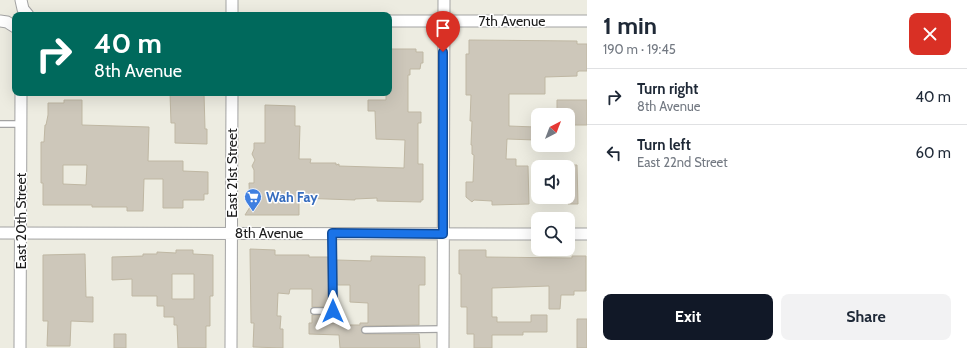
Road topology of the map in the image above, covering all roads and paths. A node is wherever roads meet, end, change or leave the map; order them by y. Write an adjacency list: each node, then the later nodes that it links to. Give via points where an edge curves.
1 (21, 0): 4 (street)
2 (232, 0): 5 (street)
3 (444, 0): 8 (street)
4 (26, 12)
5 (232, 12)
6 (0, 21): 10 (street)
7 (392, 21): 8 (street, 7th Avenue)
8 (443, 21): 9 (street, 7th Avenue); 19 (street)
9 (587, 21)
10 (12, 25)
11 (21, 96): 14 (street, East 20th Street)
12 (232, 96): 17 (street, East 21st Street)
13 (0, 124): 14 (lane)
14 (21, 124): 16 (street, East 20th Street)
15 (0, 233): 16 (street, 8th Avenue)
16 (20, 233): 17 (street, 8th Avenue); 26 (street, East 20th Street)
17 (232, 233): 18 (street, 8th Avenue); 27 (street, East 21st Street)
18 (332, 233): 19 (street, 8th Avenue); 23 (lane, via 333,311)
19 (443, 234): 20 (street, 8th Avenue); 24 (street)
20 (531, 234)
21 (575, 234): 22 (street)
22 (587, 234)
23 (314, 311)
24 (443, 329): 25 (lane); 28 (street)
25 (365, 330)
26 (20, 348)
27 (231, 348)
28 (443, 348)

